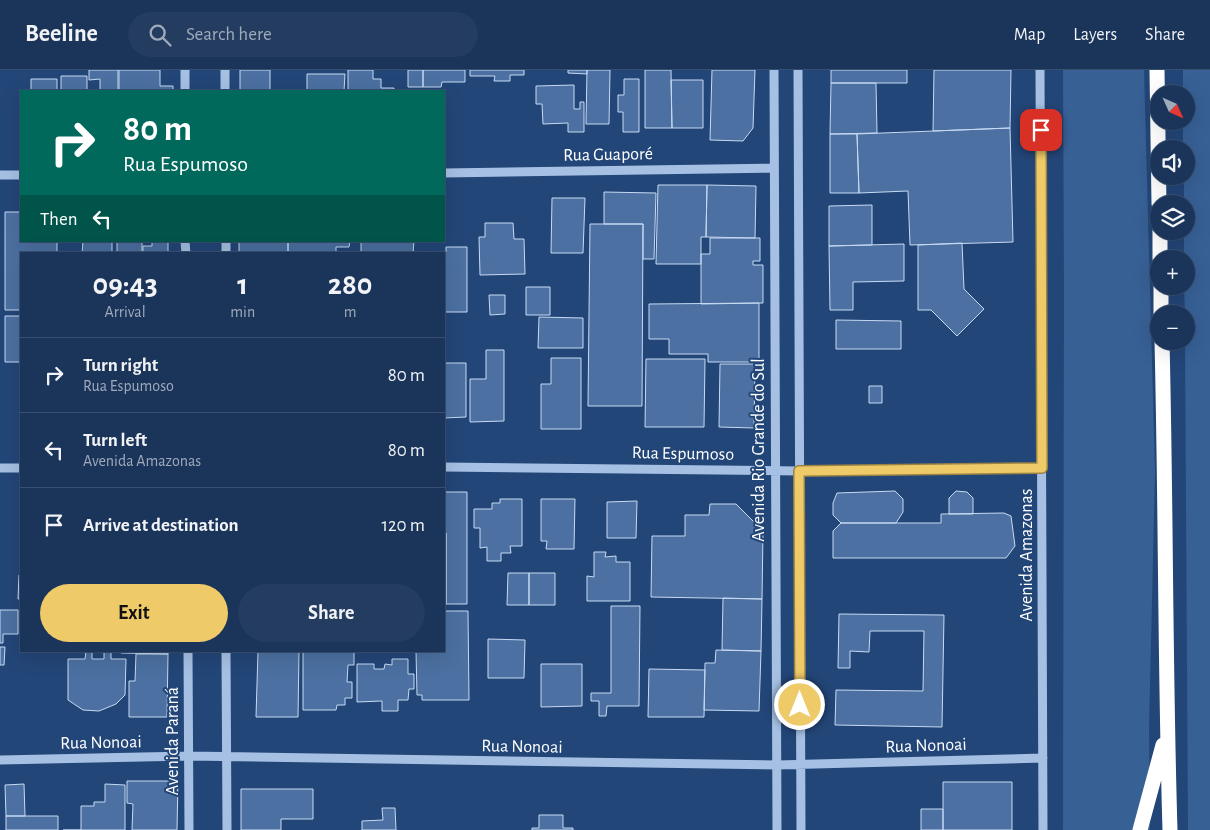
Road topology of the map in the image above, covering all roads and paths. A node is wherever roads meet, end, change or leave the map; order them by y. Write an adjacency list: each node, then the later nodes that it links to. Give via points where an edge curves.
1 (185, 70): 7 (street)
2 (225, 70): 8 (street)
3 (774, 70): 9 (street, Avenida Rio Grande do Sul)
4 (798, 70): 20 (street)
5 (1040, 70): 18 (street, Avenida Amazonas)
6 (1157, 70): 13 (highway)
7 (185, 90)
8 (225, 90)
9 (774, 168): 10 (street, Rua Guaporé); 19 (street, Avenida Rio Grande do Sul)
10 (445, 173)
11 (0, 175): 12 (street)
12 (20, 175)
13 (1159, 195)
14 (1162, 350): 23 (highway)
15 (445, 467): 19 (street, Rua Espumoso)
16 (0, 468): 17 (street)
17 (20, 468)
18 (1042, 468): 20 (street, Rua Espumoso); 26 (street, Avenida Amazonas)
19 (775, 471): 20 (street, Rua Espumoso); 29 (street, Avenida Rio Grande do Sul)
20 (799, 471): 28 (street)
21 (188, 652): 24 (street, Avenida Paraná)
22 (226, 652): 25 (street)
23 (1167, 732): 35 (highway); 36 (highway)
24 (188, 756): 25 (street, Rua Nonoai); 27 (street, Rua Nonoai); 30 (street, Avenida Paraná)
25 (226, 758): 29 (street, Rua Nonoai); 31 (street)
26 (1043, 758): 28 (street, Rua Nonoai); 34 (street, Avenida Amazonas)
27 (0, 760)
28 (801, 764): 29 (street, Rua Nonoai); 33 (street)
29 (777, 765): 32 (street, Avenida Rio Grande do Sul)
30 (189, 830)
31 (226, 830)
32 (777, 830)
33 (801, 830)
34 (1043, 830)
35 (1140, 830)
36 (1170, 830)

